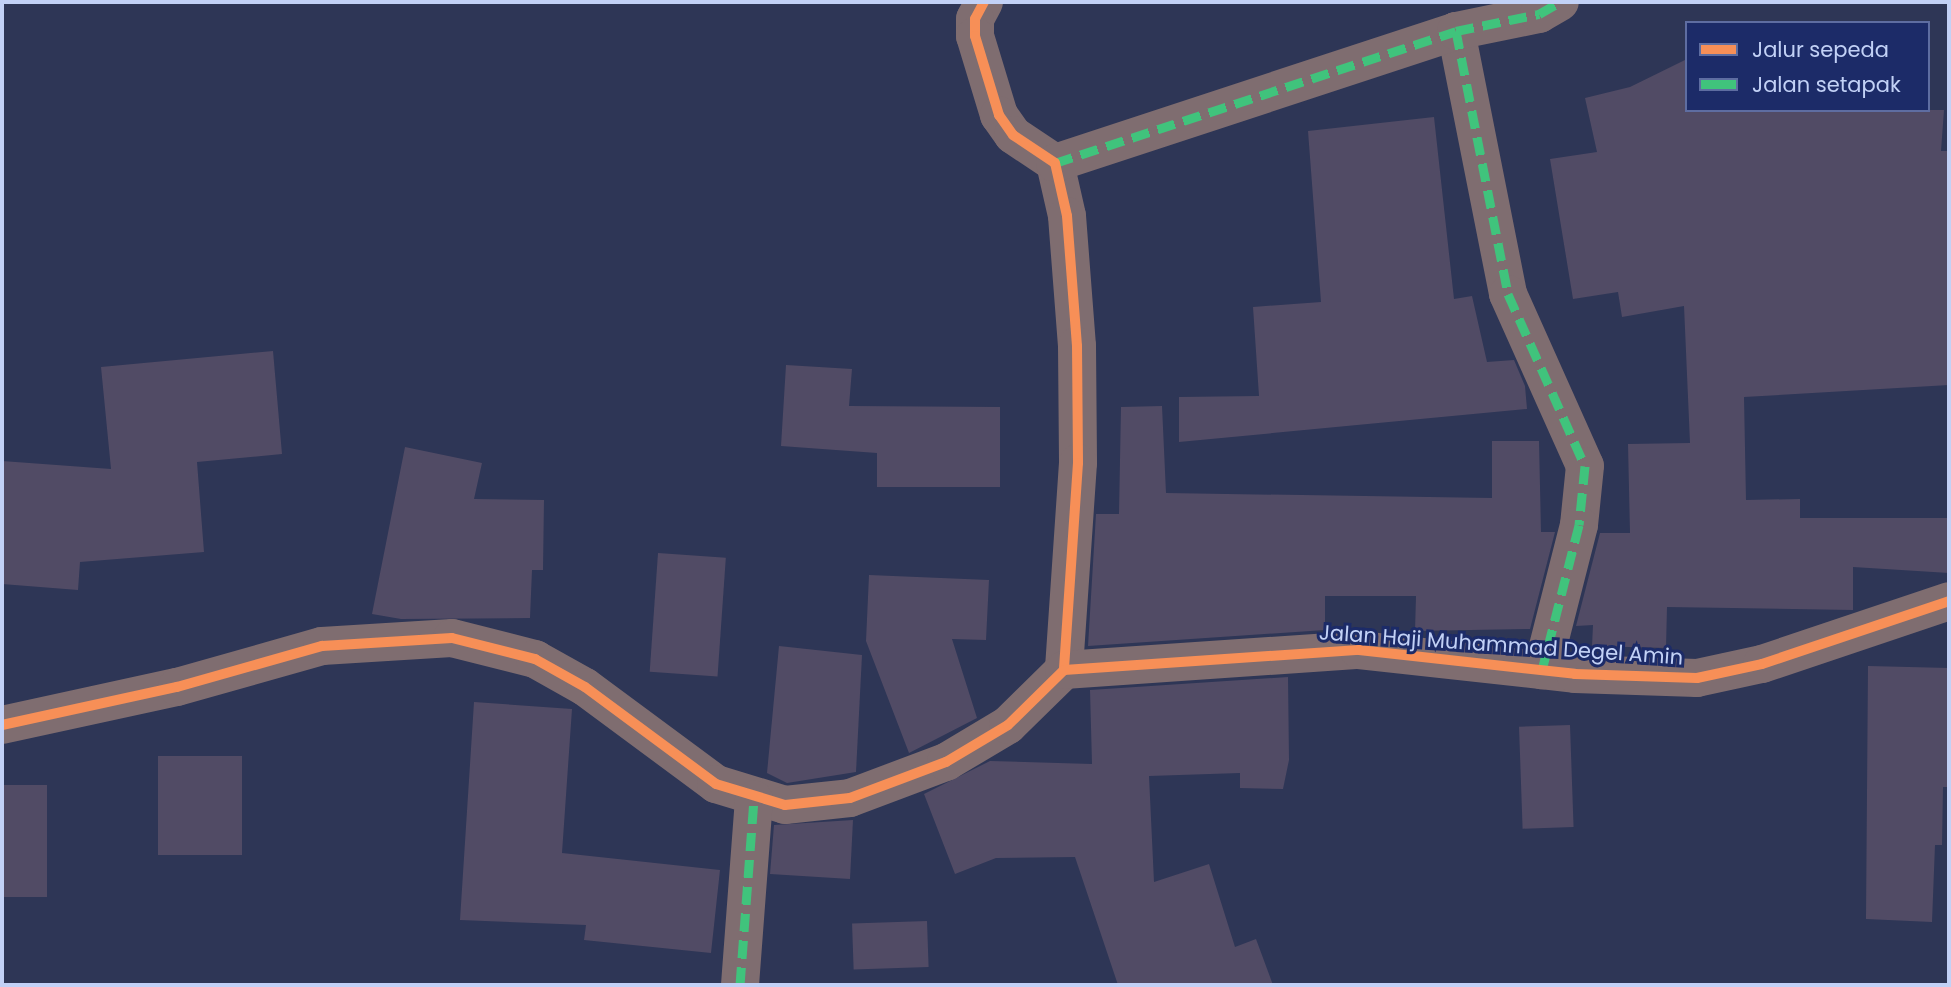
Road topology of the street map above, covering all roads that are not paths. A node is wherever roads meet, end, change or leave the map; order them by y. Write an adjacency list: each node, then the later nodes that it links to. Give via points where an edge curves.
1 (984, 2): 4 (street, via 975,19 975,36 999,115 1013,135)
2 (1560, 2): 3 (street, via 1539,14)
3 (1456, 31): 4 (street); 7 (street, via 1508,294 1585,466 1579,525)
4 (1055, 163): 6 (street, via 1067,216 1077,346 1078,463)
5 (1949, 601): 7 (street, Jalan Haji Muhammad Degel Amin, via 1725,674 1656,680)
6 (1064, 670): 7 (street, Jalan Haji Muhammad Degel Amin, via 1288,651 1359,650); 9 (street, via 1008,725 900,783 818,803)
7 (1542, 670)
8 (2, 725): 9 (street, via 177,687 322,646 452,638 535,659 585,687 716,784)
9 (754, 800): 10 (street)
10 (740, 985)

